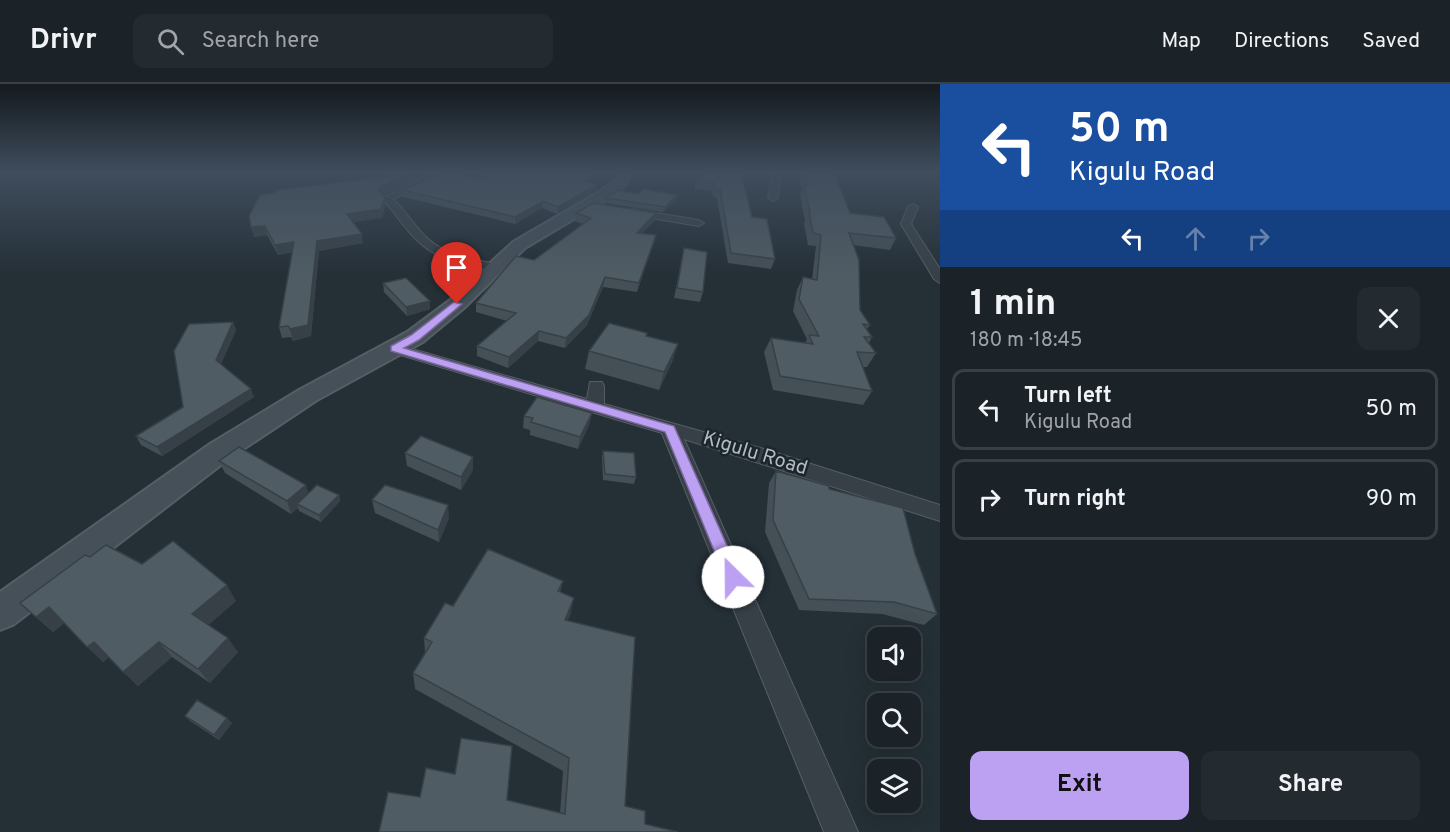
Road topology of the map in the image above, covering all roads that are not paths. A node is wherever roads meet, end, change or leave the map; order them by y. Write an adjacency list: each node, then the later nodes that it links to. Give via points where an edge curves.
1 (395, 207): 6 (street, via 425,243 460,260)
2 (597, 207): 6 (street, via 533,235)
3 (913, 207): 7 (street, via 906,224)
4 (620, 211): 5 (street)
5 (699, 223)
6 (495, 268): 8 (street, via 438,321)
7 (940, 279)
8 (395, 349): 10 (street, Kigulu Road); 13 (street, via 308,395 220,451)
9 (596, 386): 10 (street)
10 (595, 407): 11 (street, Kigulu Road)
11 (670, 429): 12 (street, Kigulu Road); 14 (street)
12 (940, 513)
13 (0, 613)
14 (841, 832)

